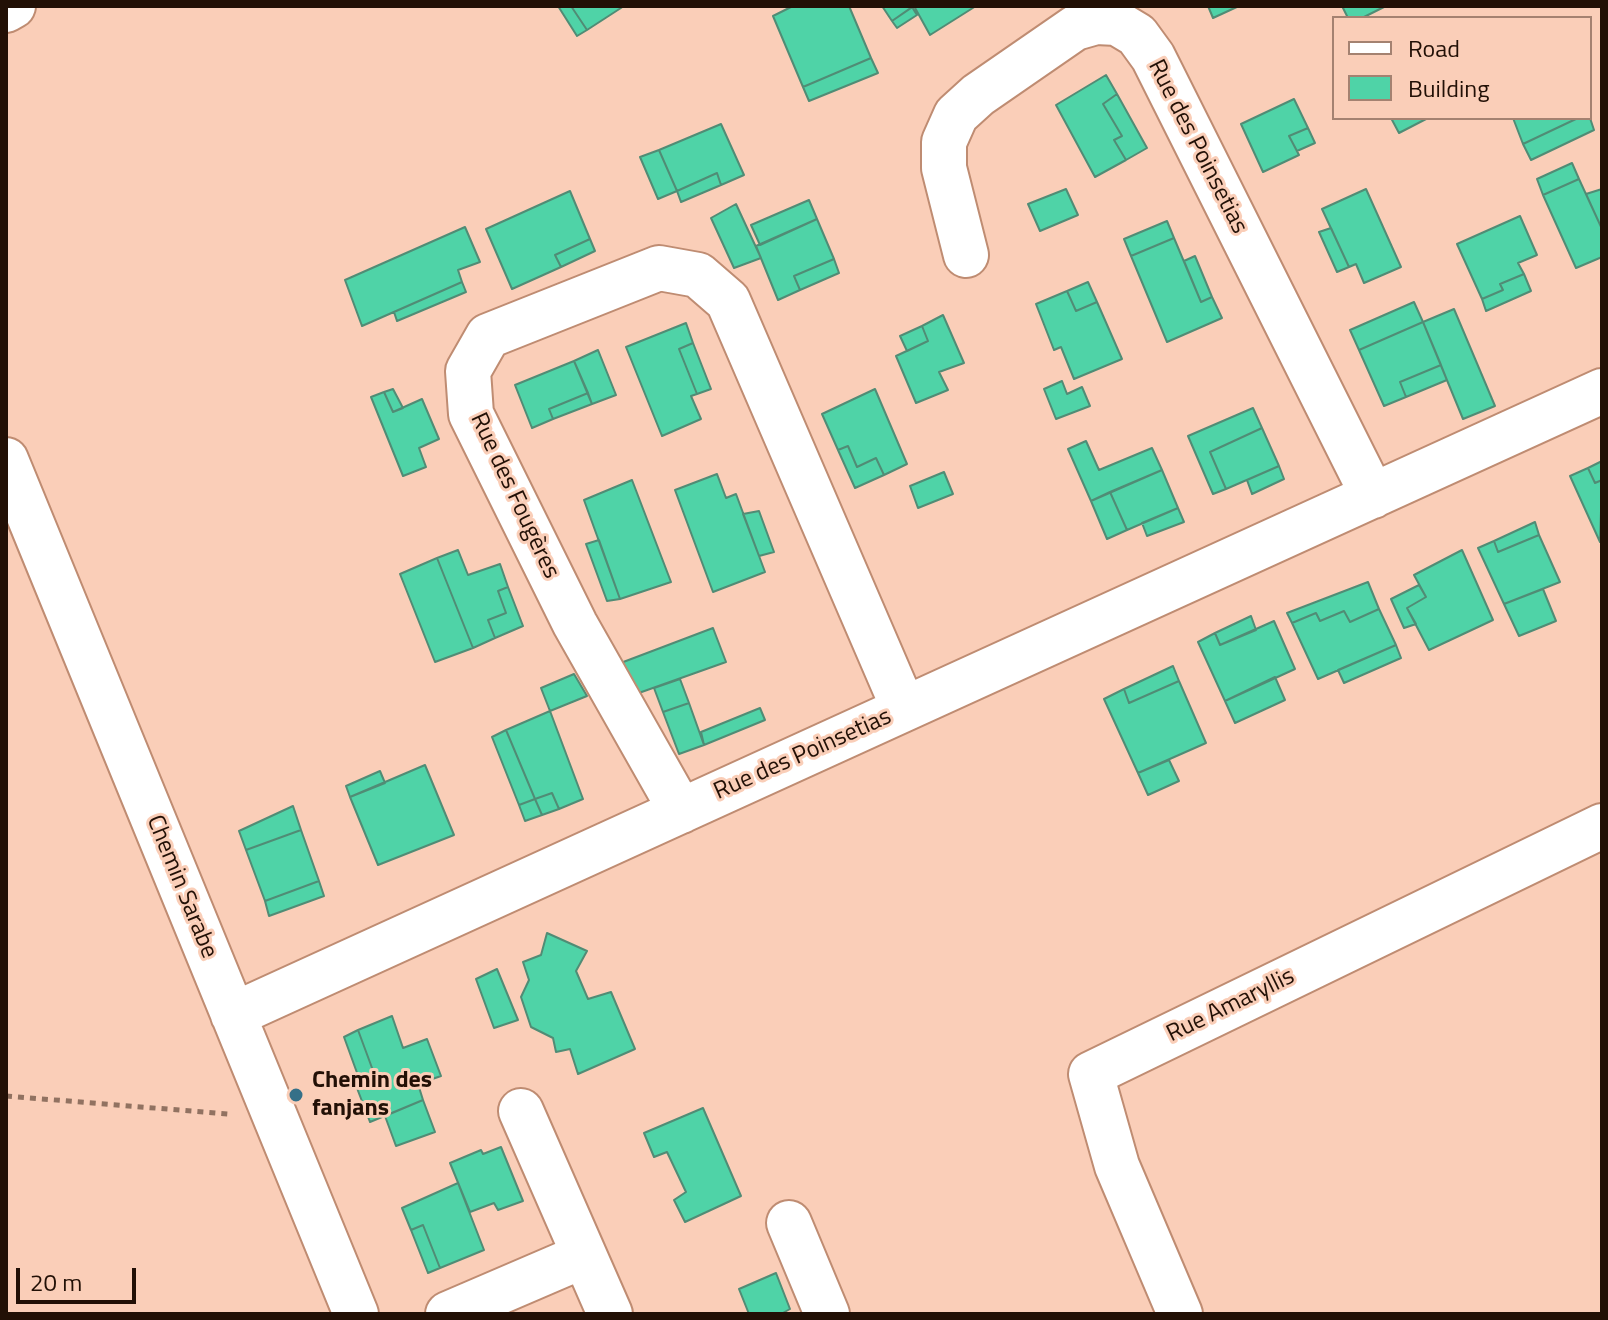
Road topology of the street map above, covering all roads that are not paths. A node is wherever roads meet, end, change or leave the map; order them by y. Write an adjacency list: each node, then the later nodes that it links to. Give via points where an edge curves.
1 (13, 6): 2 (street)
2 (6, 10)
3 (966, 255): 6 (street, Rue des Poinsetias, via 944,168 944,142 956,115 1075,28 1117,23 1137,35 1153,57)
4 (1602, 391): 6 (street, Rue des Poinsetias)
5 (6, 460): 10 (street, Chemin Sarabe)
6 (1373, 496): 7 (street, Rue des Poinsetias)
7 (904, 709): 8 (street, Rue des Poinsetias); 8 (street, Rue des Fougères, via 728,301 698,275 659,268 488,336 468,371 471,414 575,624)
8 (681, 811): 10 (street, Rue des Poinsetias)
9 (1602, 826): 18 (street, Rue Amaryllis, via 1091,1074 1117,1166)
10 (233, 1015): 14 (street, Chemin Sarabe)
11 (521, 1111): 13 (street)
12 (789, 1223): 17 (street)
13 (583, 1256): 15 (street); 16 (street)
14 (356, 1314)
15 (448, 1314)
16 (610, 1314)
17 (827, 1314)
18 (1180, 1314)

